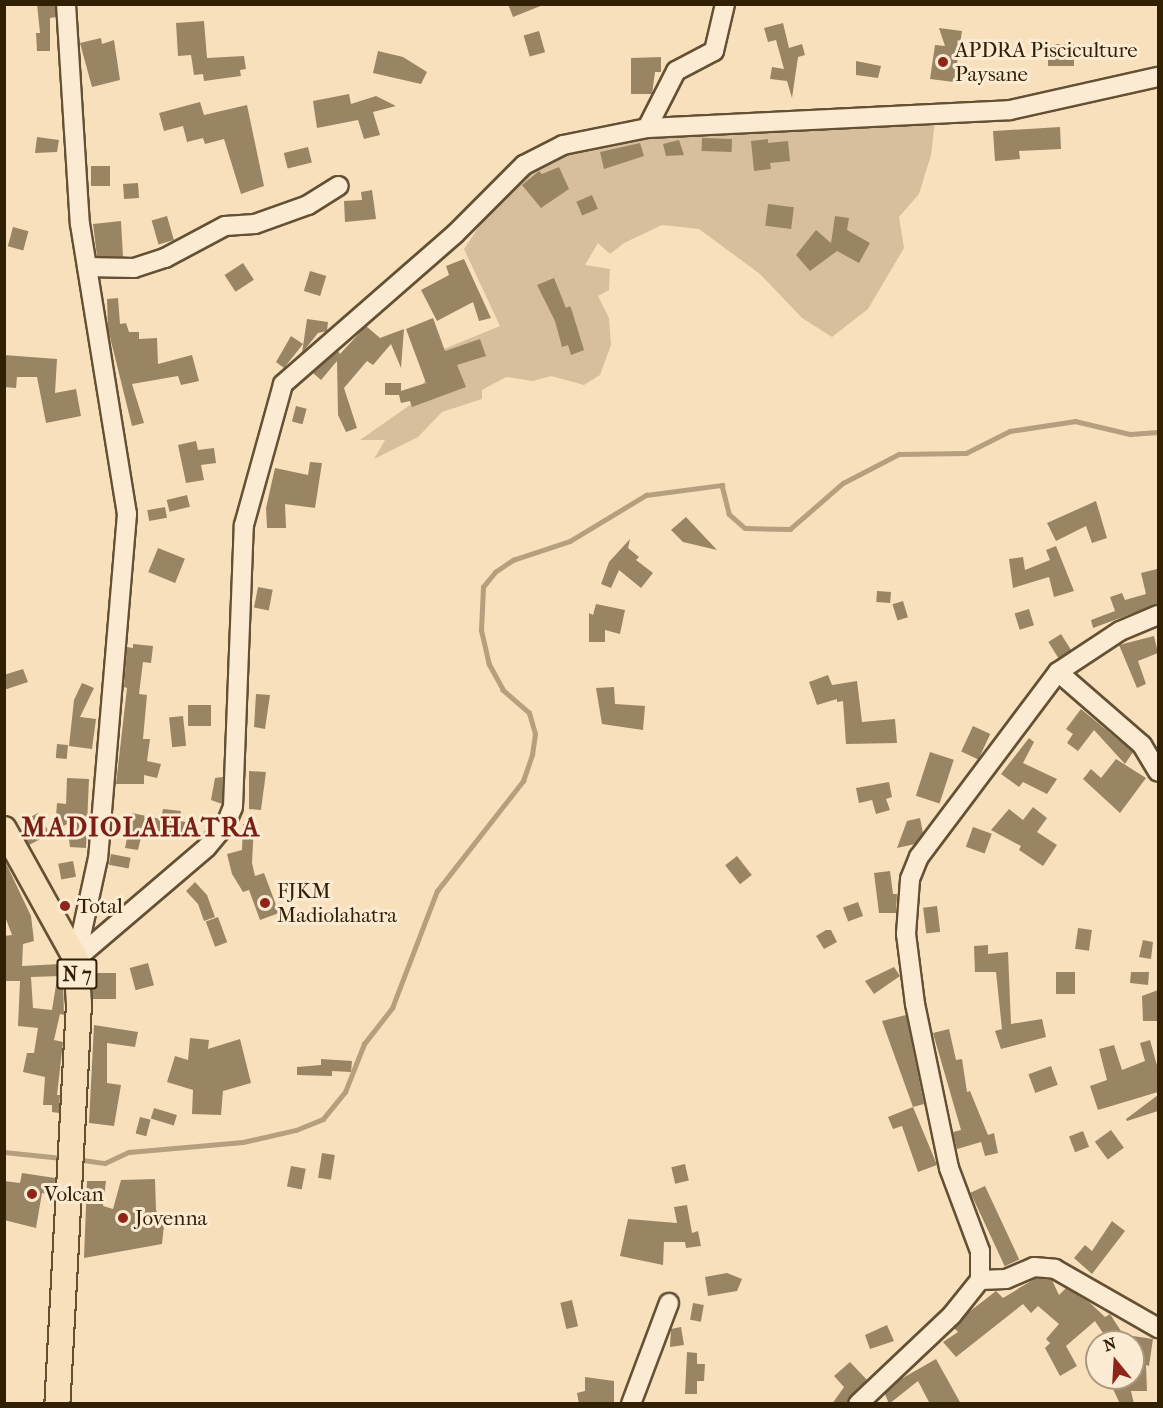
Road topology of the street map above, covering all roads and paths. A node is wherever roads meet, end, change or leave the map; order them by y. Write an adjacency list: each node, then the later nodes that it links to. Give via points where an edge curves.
1 (66, 4): 6 (street, via 80,224)
2 (725, 4): 4 (street, via 714,51 676,71)
3 (1158, 77): 4 (street, via 1010,111)
4 (647, 129): 11 (street, via 563,145 524,165 455,234 282,384 244,525 233,807 226,824 207,847)
5 (338, 186): 6 (street, via 308,205 255,224 225,226 165,258 134,268)
6 (87, 267): 11 (street, via 127,514 98,858)
7 (1158, 615): 8 (street, via 1120,631)
8 (1058, 672): 9 (street, via 1134,737); 12 (street, via 919,857 910,879 906,934 915,1004 949,1168 980,1251)
9 (1158, 772)
10 (4, 830): 11 (main road, N 7)
11 (76, 959): 15 (main road, N 7, via 79,1004)
12 (980, 1280): 14 (street, via 1005,1279 1034,1267 1055,1269); 17 (street, via 952,1315)
13 (669, 1303): 16 (street)
14 (1158, 1328)
15 (57, 1404)
16 (632, 1404)
17 (858, 1404)

